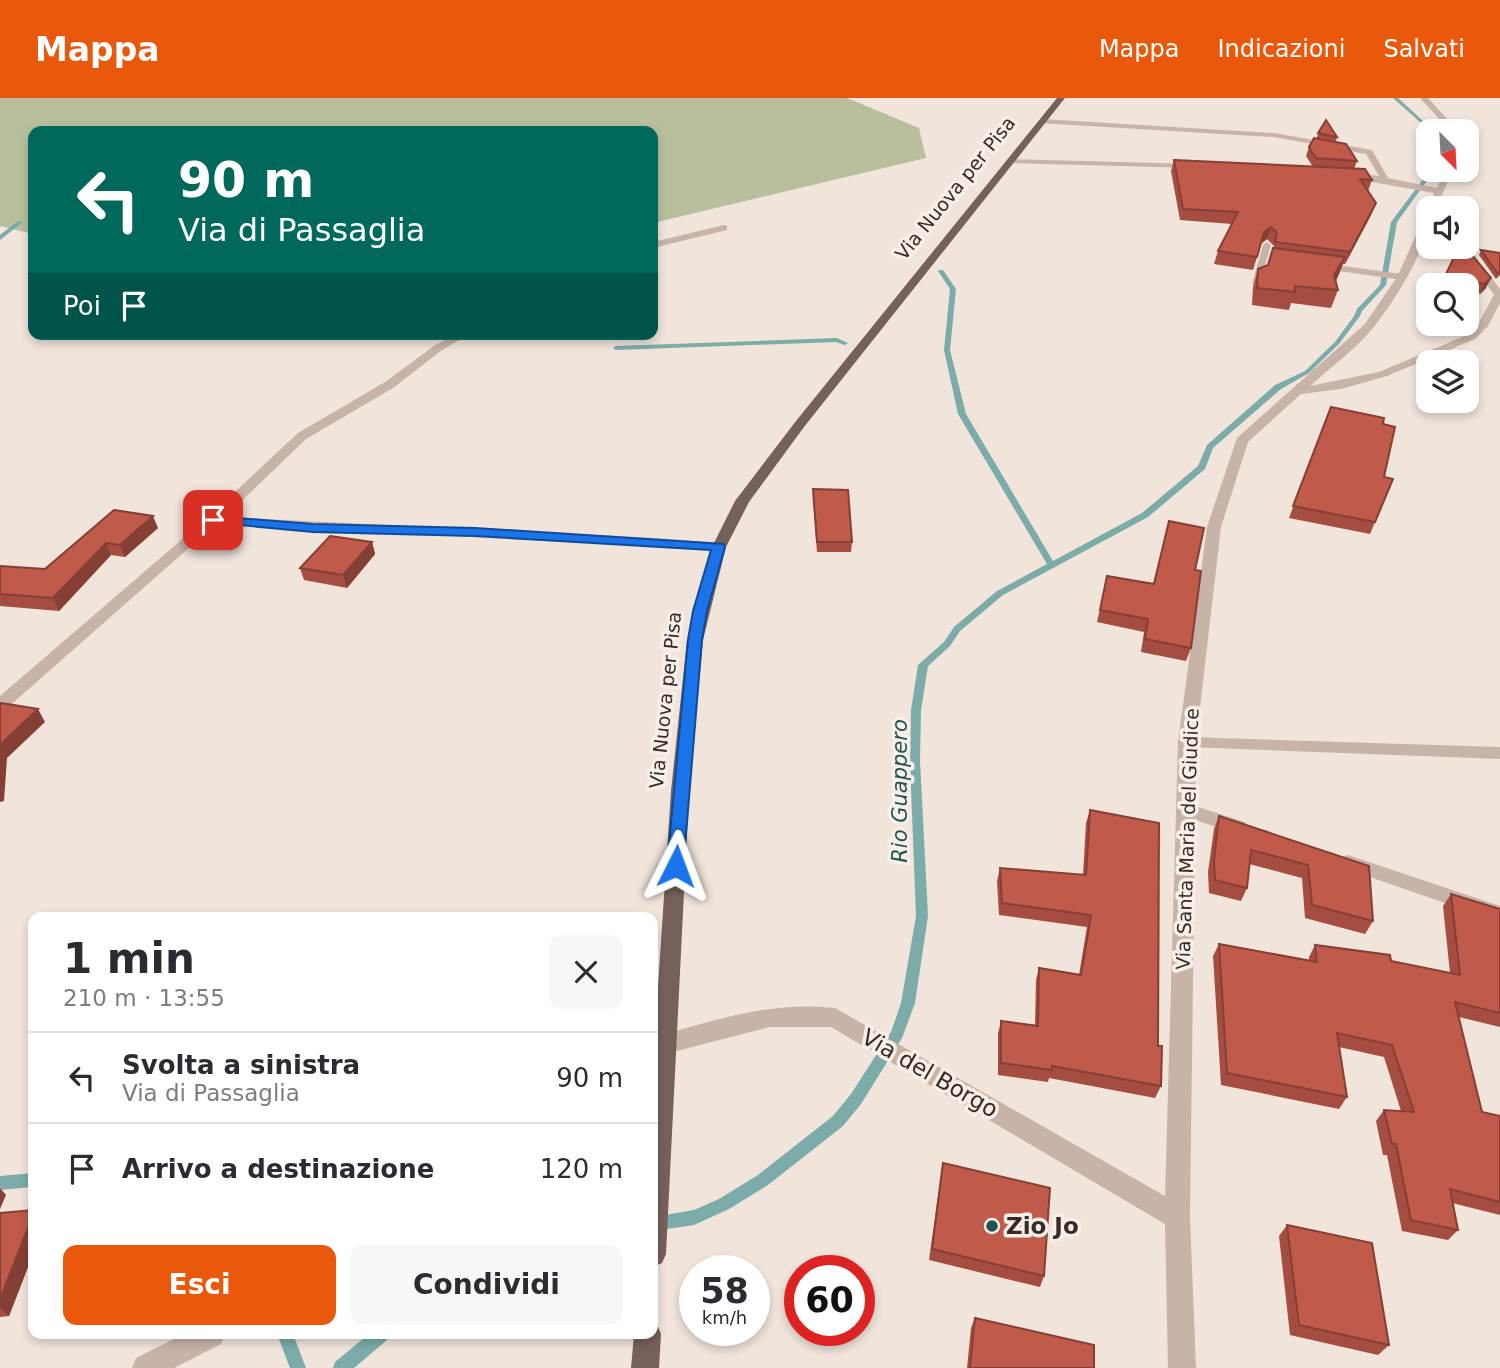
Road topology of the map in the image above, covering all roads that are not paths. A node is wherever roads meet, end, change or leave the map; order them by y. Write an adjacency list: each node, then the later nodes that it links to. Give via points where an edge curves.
1 (1061, 98): 4 (main road, Via Nuova per Pisa)
2 (1424, 98): 3 (street)
3 (1443, 119)
4 (1042, 121): 5 (main road, Via Nuova per Pisa); 8 (street, via 1308,139 1369,152)
5 (1011, 161): 6 (street); 25 (main road, Via Nuova per Pisa, via 800,424 742,501)
6 (1208, 167)
7 (1341, 174): 8 (street)
8 (1384, 177): 10 (street, via 1405,186)
9 (1441, 182): 10 (street)
10 (1435, 190): 11 (street)
11 (1434, 196)
12 (724, 229): 14 (street)
13 (1416, 242): 20 (street, Via Santa Maria del Giudice)
14 (658, 244)
15 (1267, 245): 16 (lane)
16 (1264, 259): 18 (lane); 21 (lane)
17 (1474, 259): 23 (street, via 1499,295 1484,324 1471,337 1383,374)
18 (1276, 260)
19 (1313, 265): 20 (lane)
20 (1397, 276): 23 (street, Via Santa Maria del Giudice, via 1369,326)
21 (1255, 282)
22 (453, 340): 24 (street, via 389,385 302,436)
23 (1298, 391): 27 (street, Via Santa Maria del Giudice, via 1242,441 1214,527)
24 (213, 520): 25 (street); 26 (street)
25 (719, 547): 33 (main road, Via Nuova per Pisa, via 695,640 680,791)
26 (0, 705)
27 (1187, 742): 28 (lane); 29 (street, Via Santa Maria del Giudice)
28 (1500, 753)
29 (1185, 810): 30 (street); 37 (street, Via Santa Maria del Giudice)
30 (1251, 831)
31 (1329, 856): 32 (street)
32 (1500, 914)
33 (665, 1044): 34 (main road, Via Nuova per Pisa); 37 (street, Via del Borgo, via 776,1014 835,1018)
34 (658, 1088)
35 (658, 1104): 36 (main road, Via Nuova per Pisa)
36 (658, 1178)
37 (1177, 1217): 40 (street, Via Santa Maria del Giudice)
38 (201, 1339): 39 (street)
39 (146, 1368)
40 (1182, 1368)

